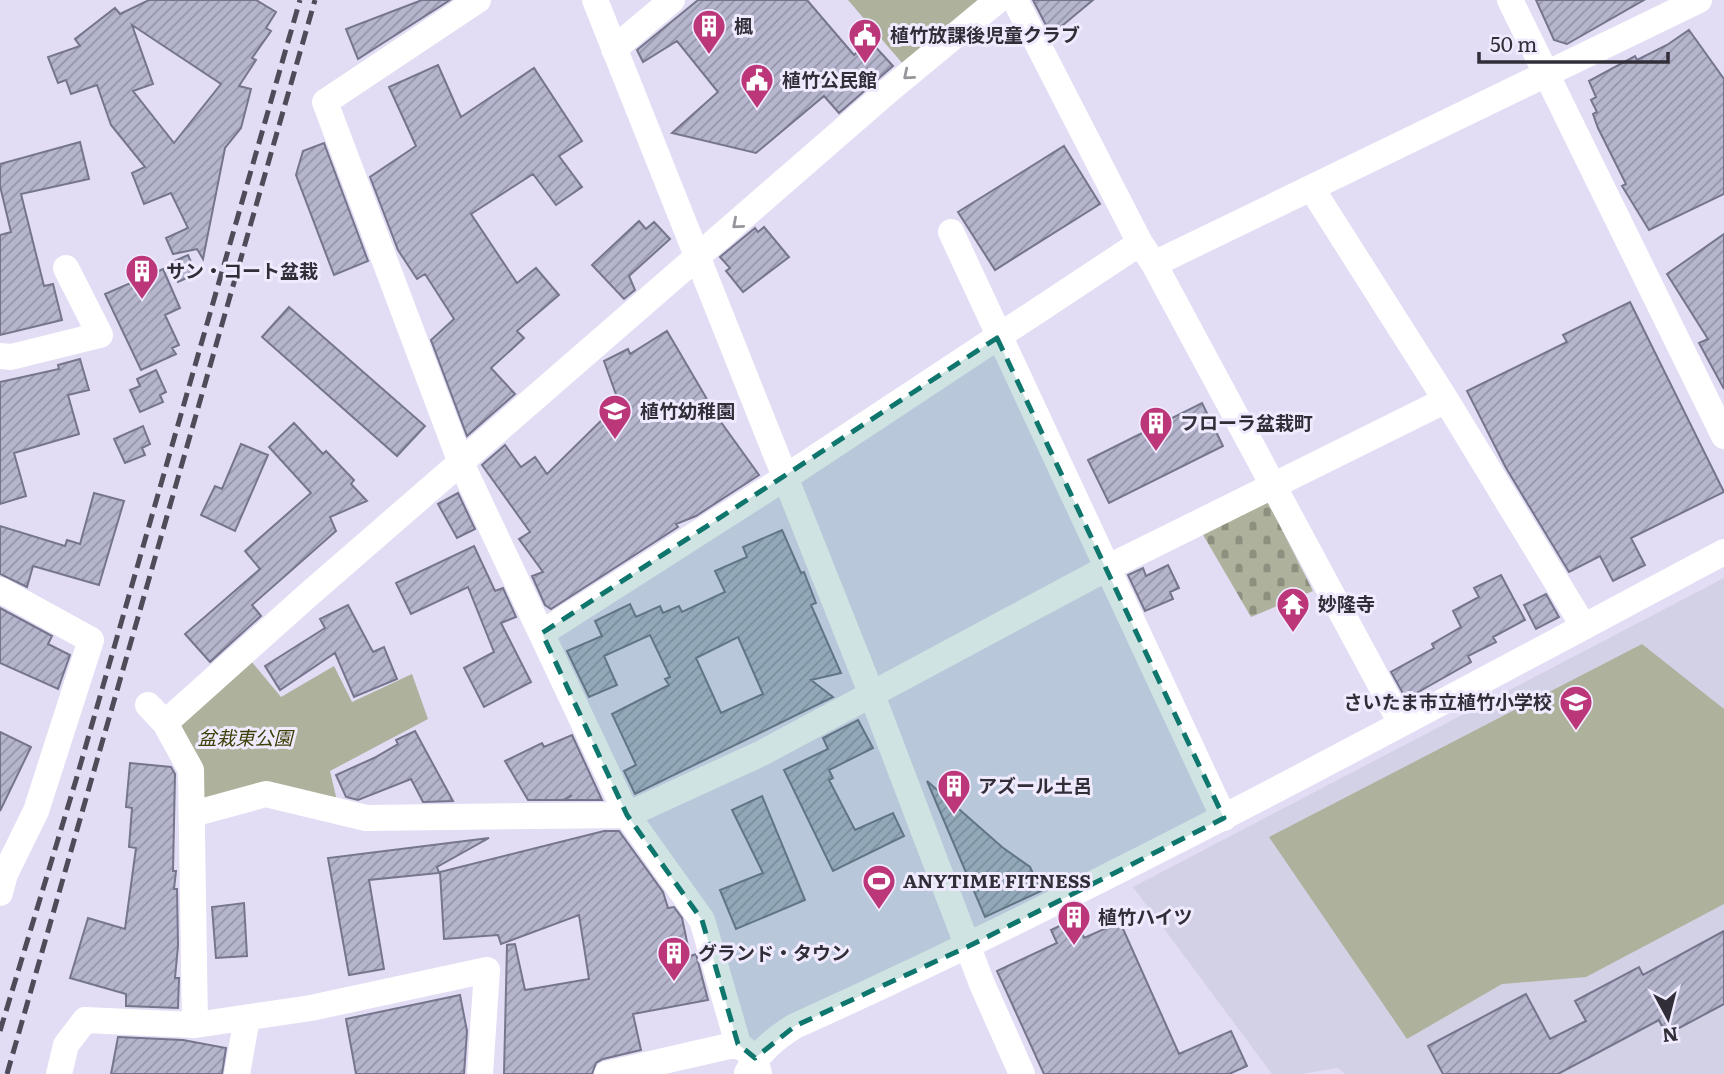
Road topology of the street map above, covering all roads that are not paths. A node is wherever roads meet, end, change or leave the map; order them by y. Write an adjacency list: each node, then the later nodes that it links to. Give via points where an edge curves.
1 (478, 0): 19 (street, via 325,102)
2 (595, 0): 8 (street)
3 (672, 0): 8 (street)
4 (999, 0): 13 (street, one-way to 13)
5 (1015, 0): 12 (street)
6 (1510, 0): 9 (street)
7 (1699, 0): 9 (street)
8 (614, 49): 13 (street)
9 (1547, 74): 10 (street); 18 (street)
10 (1312, 189): 12 (street); 17 (street)
11 (951, 232): 15 (street)
12 (1147, 254): 15 (street); 21 (street)
13 (699, 257): 19 (street); 20 (street)
14 (66, 268): 16 (street, via 100,335)
15 (997, 338): 20 (street); 23 (street)
16 (0, 356)
17 (1446, 400): 21 (street); 25 (street)
18 (1724, 436)
19 (461, 463): 26 (street); 29 (street, via 156,714 191,770)
20 (786, 477): 26 (street); 27 (street)
21 (1275, 486): 23 (street); 28 (street)
22 (1724, 552): 25 (street)
23 (1109, 567): 27 (street); 31 (street)
24 (0, 590): 32 (street, via 91,640 36,811)
25 (1584, 627): 28 (street)
26 (542, 633): 30 (street)
27 (872, 695): 30 (street, via 762,753); 33 (street)
28 (1401, 723): 31 (street)
29 (193, 814): 30 (street, via 266,794 366,818); 35 (street)
30 (627, 815): 36 (street, via 702,920)
31 (1224, 818): 33 (street)
32 (2, 879)
33 (967, 947): 36 (street, via 795,1026); 41 (street)
34 (247, 1018): 35 (street); 38 (street); 39 (street, via 487,970)
35 (195, 1025): 37 (street, via 85,1020 66,1045)
36 (750, 1062): 40 (street)
37 (59, 1074)
38 (237, 1074)
39 (480, 1074)
40 (607, 1074)
41 (1022, 1074)

